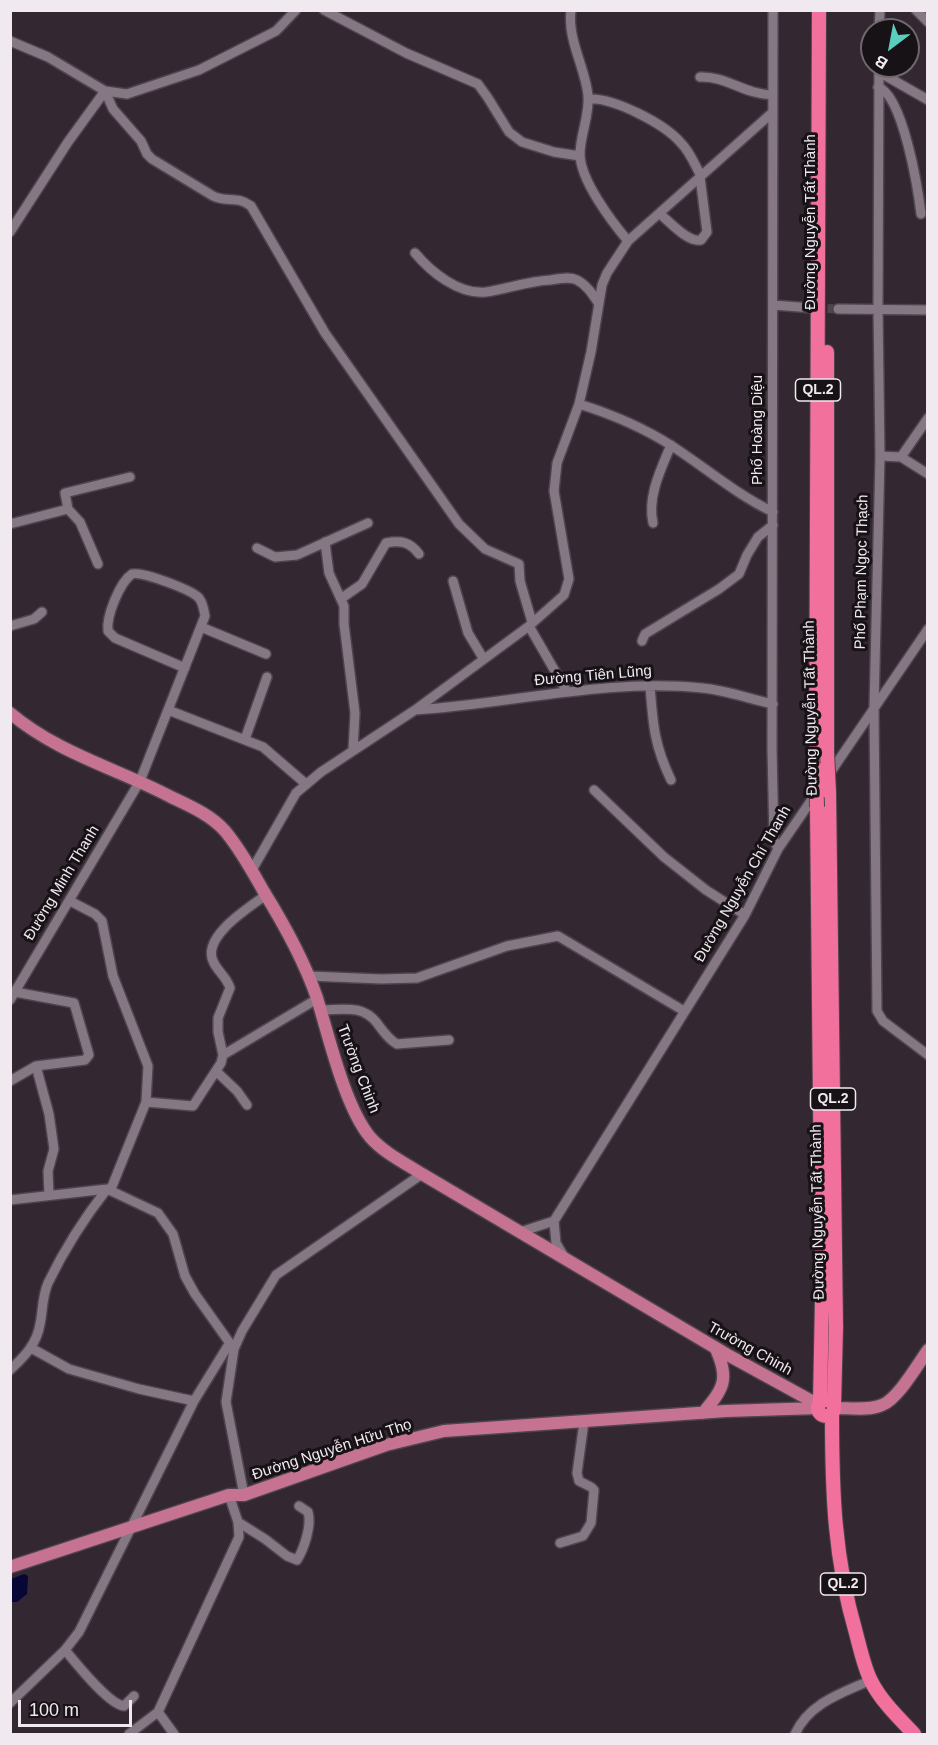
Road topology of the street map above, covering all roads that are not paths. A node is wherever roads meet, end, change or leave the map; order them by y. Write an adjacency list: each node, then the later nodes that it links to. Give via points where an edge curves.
1 (296, 10): 14 (street, via 276,31 199,70 127,94)
2 (324, 10): 19 (street, via 406,53 477,84 509,132 522,142)
3 (571, 10): 16 (street, via 571,30)
4 (773, 10): 15 (street, Phố Hoàng Diệu)
5 (819, 10): 104 (highway, Đường Nguyễn Tất Thành / QL.2, bridge, via 816,769)
6 (828, 10): 104 (highway, Đường Nguyễn Tất Thành / QL.2, bridge, via 827,752 836,1327)
7 (916, 10): 8 (street)
8 (927, 22)
9 (10, 41): 14 (street, via 48,57)
10 (700, 77): 15 (street)
11 (878, 78): 13 (street, Phố Phạm Ngọc Thạch)
12 (893, 78): 17 (street)
13 (878, 87): 22 (street, via 888,92 898,113); 30 (street, Phố Phạm Ngọc Thạch)
14 (105, 91): 23 (street); 52 (street, via 113,109 152,159 220,200 235,198 251,206 325,333 459,524 485,549 519,564)
15 (773, 95): 18 (street, Phố Hoàng Diệu)
16 (588, 99): 19 (street); 20 (street, via 621,105 675,137)
17 (927, 100)
18 (773, 112): 20 (street); 27 (street, Phố Hoàng Diệu)
19 (580, 156): 24 (street, via 600,205)
20 (701, 177): 21 (street); 21 (street, via 707,232 701,240 689,238)
21 (660, 214): 24 (street)
22 (921, 214)
23 (10, 232)
24 (628, 241): 26 (street, via 607,273)
25 (415, 253): 26 (street, via 436,274 473,292 527,282 574,279)
26 (599, 304): 32 (street)
27 (773, 305): 28 (street); 40 (street, Phố Hoàng Diệu)
28 (812, 308)
29 (838, 309): 30 (street)
30 (878, 309): 31 (street); 35 (street, Phố Phạm Ngọc Thạch)
31 (927, 310)
32 (579, 404): 34 (street, via 606,412); 52 (street, via 557,463 554,491 569,579 564,595)
33 (927, 418): 36 (street)
34 (670, 445): 40 (street); 42 (street, via 651,500)
35 (880, 456): 36 (street); 64 (street, Phố Phạm Ngọc Thạch)
36 (901, 457): 37 (street)
37 (927, 474)
38 (130, 477): 39 (street, via 66,492)
39 (68, 509): 43 (street); 48 (street, via 80,522)
40 (773, 512): 44 (street, Phố Hoàng Diệu)
41 (368, 523): 45 (street)
42 (653, 523)
43 (10, 524)
44 (773, 525): 56 (street, via 758,537 739,574 650,630); 63 (street, Phố Hoàng Diệu)
45 (325, 542): 46 (street, via 286,557 275,557); 50 (street, via 329,573)
46 (257, 548)
47 (419, 554): 50 (street, via 404,542 386,543 362,584)
48 (98, 564)
49 (453, 581): 58 (street, via 468,633)
50 (342, 598): 69 (street, via 355,713)
51 (42, 612): 53 (street, via 34,619)
52 (531, 624): 58 (street); 62 (street)
53 (10, 626)
54 (201, 627): 57 (street); 59 (street); 59 (street, via 205,616 198,596 139,572 126,578 109,615 108,631 115,638)
55 (927, 629): 64 (street, Đường Nguyễn Chí Thanh)
56 (642, 641)
57 (266, 654)
58 (483, 658): 66 (street)
59 (185, 668): 65 (street, Đường Minh Thanh)
60 (267, 677): 68 (street)
61 (651, 686): 62 (street, Đường Tiên Lũng); 63 (street, Đường Tiên Lũng, via 704,688); 70 (street, via 655,742)
62 (567, 692): 66 (street, Đường Tiên Lũng)
63 (773, 704): 74 (street, Phố Hoàng Diệu)
64 (874, 708): 74 (street, Đường Nguyễn Chí Thanh); 84 (street, Phố Phạm Ngọc Thạch, via 877,1011 883,1021)
65 (168, 710): 68 (street); 71 (street, Đường Minh Thanh)
66 (415, 710): 69 (street)
67 (10, 713): 71 (main road, Trường Chinh, via 63,749)
68 (244, 739): 72 (street, via 263,747)
69 (353, 750): 72 (street)
70 (671, 780)
71 (140, 781): 75 (main road, Trường Chinh, via 197,809 222,828); 77 (street, Đường Minh Thanh)
72 (306, 784): 75 (street, via 296,793)
73 (594, 789): 78 (street, via 678,868)
74 (777, 849): 78 (street, Đường Nguyễn Chí Thanh)
75 (252, 870): 76 (main road, Trường Chinh)
76 (266, 895): 79 (main road, Trường Chinh); 85 (street, via 224,927 213,947 213,962 230,988 218,1018)
77 (70, 901): 80 (street, Đường Minh Thanh); 89 (street, via 102,921 113,976 146,1060)
78 (745, 915): 82 (street, Đường Nguyễn Chí Thanh)
79 (309, 976): 81 (main road, Trường Chinh); 82 (street, via 417,978 507,946 558,936)
80 (13, 996): 86 (street, via 70,1001 76,1006 87,1059)
81 (319, 1005): 83 (street, via 361,1010 373,1017 397,1044); 85 (street); 91 (main road, Trường Chinh, via 351,1102 369,1136 379,1147)
82 (684, 1011): 95 (street, Đường Nguyễn Chí Thanh)
83 (449, 1040)
84 (927, 1054)
85 (223, 1055): 87 (street)
86 (36, 1066): 88 (street); 93 (street, via 54,1149 48,1171)
87 (217, 1072): 89 (street, via 194,1106); 90 (street)
88 (10, 1081)
89 (146, 1102): 92 (street)
90 (247, 1105)
91 (422, 1174): 96 (main road, Trường Chinh); 98 (street, via 276,1275)
92 (109, 1189): 93 (street); 98 (street, via 158,1213 166,1221 174,1234 185,1276); 99 (street, via 92,1209 48,1284)
93 (49, 1195): 94 (street)
94 (10, 1200)
95 (554, 1221): 96 (street); 97 (street, via 556,1243)
96 (520, 1232): 97 (main road, Trường Chinh)
97 (566, 1260): 100 (main road, Trường Chinh)
98 (232, 1347): 103 (street); 108 (street, via 226,1402)
99 (32, 1348): 102 (street); 103 (street, via 69,1369)
100 (716, 1348): 104 (main road, Trường Chinh); 105 (main road, via 724,1365 724,1376 717,1396)
101 (927, 1350): 104 (main road, Đường Nguyễn Hữu Thọ, via 885,1404)
102 (10, 1370)
103 (194, 1401): 111 (street)
104 (826, 1407): 105 (main road, Đường Nguyễn Hữu Thọ); 115 (highway, QL.2, via 839,1567)
105 (703, 1413): 106 (main road, Đường Nguyễn Hữu Thọ)
106 (584, 1422): 108 (main road, Đường Nguyễn Hữu Thọ, via 444,1431 386,1445); 112 (street, via 577,1473 579,1481 594,1490 591,1523 583,1536)
107 (229, 1495): 108 (main road, Đường Nguyễn Hữu Thọ); 110 (street); 111 (main road, Đường Nguyễn Hữu Thọ)
108 (244, 1495)
109 (299, 1506): 110 (street, via 308,1512 309,1521 297,1560)
110 (238, 1522): 118 (street, via 239,1537)
111 (130, 1528): 113 (main road, Đường Nguyễn Hữu Thọ); 114 (street, via 79,1632)
112 (560, 1543)
113 (10, 1567)
114 (65, 1650): 116 (street, via 117,1704 124,1706); 117 (street)
115 (870, 1680): 121 (street, via 823,1703 806,1717); 122 (highway, QL.2)
116 (134, 1696)
117 (10, 1703)
118 (158, 1712): 119 (street); 120 (street)
119 (129, 1734)
120 (174, 1734)
121 (795, 1734)
122 (914, 1734)

